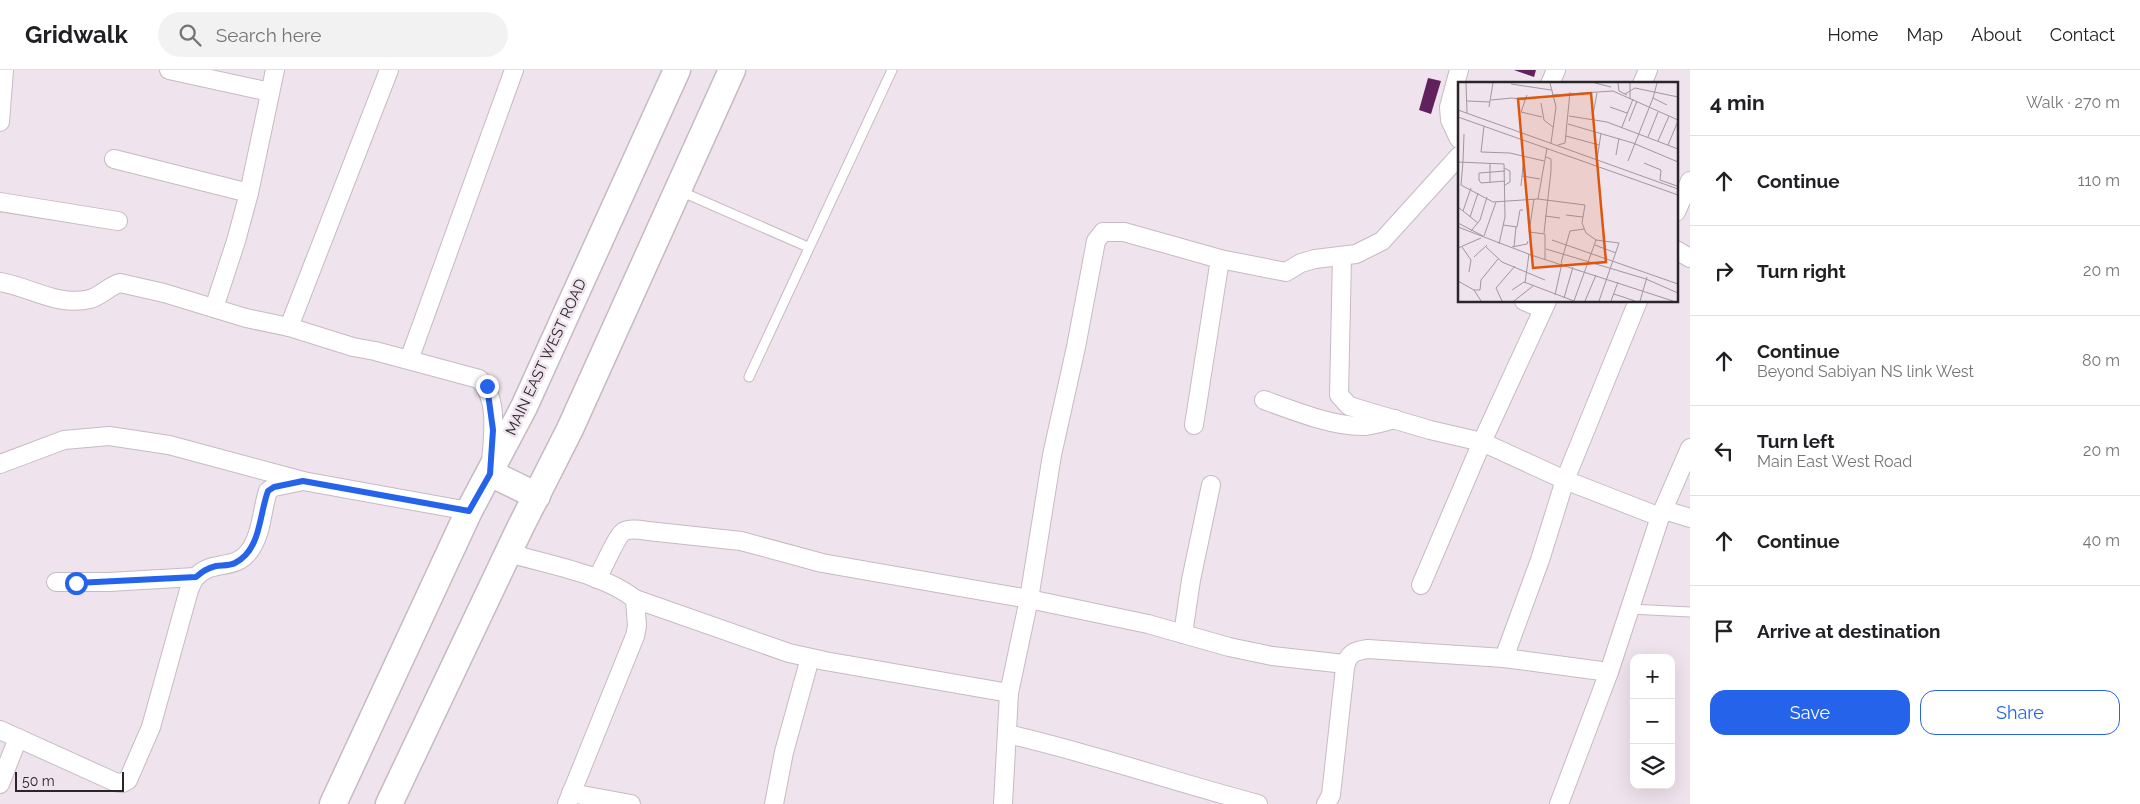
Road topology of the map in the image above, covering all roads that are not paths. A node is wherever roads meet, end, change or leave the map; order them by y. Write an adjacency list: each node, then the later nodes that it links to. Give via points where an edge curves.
1 (4, 70): 15 (street)
2 (169, 70): 14 (street)
3 (275, 70): 14 (street)
4 (389, 70): 35 (street)
5 (514, 70): 36 (street)
6 (732, 70): 20 (main road)
7 (892, 70): 25 (lane)
8 (1458, 70): 16 (street, via 1449,107 1450,120)
9 (1556, 70): 12 (street)
10 (1648, 70): 13 (street)
11 (674, 71): 44 (main road, MAIN EAST WEST ROAD, via 524,407)
12 (1551, 82)
13 (1643, 82)
14 (270, 92): 21 (street)
15 (0, 122)
16 (1458, 136)
17 (1458, 157): 27 (street, via 1382,241 1356,254)
18 (114, 159): 21 (street)
19 (1690, 181): 23 (street)
20 (677, 190): 25 (lane); 48 (main road)
21 (249, 193): 34 (street)
22 (0, 202): 24 (street)
23 (1678, 208)
24 (118, 221)
25 (808, 247): 37 (lane)
26 (1678, 251): 28 (street)
27 (1342, 256): 29 (street, via 1315,259 1286,272); 39 (street, via 1339,395 1349,406)
28 (1690, 258)
29 (1220, 259): 40 (street); 58 (street, via 1124,232 1103,232 1096,242 1052,455)
30 (0, 282): 34 (street, via 59,300 75,301 92,298 120,283)
31 (1529, 302): 33 (street)
32 (1638, 302): 45 (street)
33 (1545, 305): 41 (street)
34 (214, 308): 35 (street)
35 (289, 328): 36 (street)
36 (409, 360): 44 (street, via 479,379 487,386 493,430)
37 (749, 377)
38 (1264, 400): 39 (street, via 1347,424 1373,425)
39 (1396, 419): 41 (street)
40 (1194, 425)
41 (1482, 442): 45 (street); 56 (street)
42 (1690, 448): 50 (street)
43 (0, 464): 46 (street, via 64,440 109,436 169,445)
44 (490, 474): 48 (main road); 49 (main road, MAIN EAST WEST ROAD)
45 (1565, 480): 50 (street); 63 (street)
46 (303, 481): 49 (street); 53 (street, via 268,491 257,536 243,558 233,564 207,569)
47 (1211, 486): 61 (street)
48 (537, 496): 52 (main road)
49 (469, 511): 72 (main road, MAIN EAST WEST ROAD)
50 (1662, 514): 51 (street); 59 (street)
51 (1690, 518)
52 (508, 553): 54 (street); 73 (main road)
53 (196, 577): 55 (street); 69 (street, via 189,590 151,727 128,780 115,782)
54 (597, 579): 57 (street, via 624,590); 58 (street, via 617,540 623,532 632,530 741,541 822,563)
55 (56, 582)
56 (1421, 585)
57 (635, 599): 62 (street, via 748,640); 71 (street, via 637,626 634,636)
58 (1028, 599): 61 (street); 66 (street)
59 (1630, 609): 60 (lane); 65 (street)
60 (1690, 612)
61 (1183, 634): 64 (street, via 1272,656)
62 (810, 658): 66 (street); 75 (street, via 784,752)
63 (1504, 658): 64 (street, via 1368,649 1350,654); 65 (street)
64 (1345, 664): 78 (street, via 1331,795)
65 (1609, 672): 79 (street)
66 (1009, 693): 68 (street)
67 (0, 730): 69 (street)
68 (1007, 734): 76 (street); 77 (street)
69 (18, 738): 70 (street)
70 (0, 784)
71 (569, 798): 74 (street)
72 (333, 804)
73 (389, 804)
74 (631, 804)
75 (774, 804)
76 (1003, 804)
77 (1258, 804)
78 (1326, 804)
79 (1558, 804)

